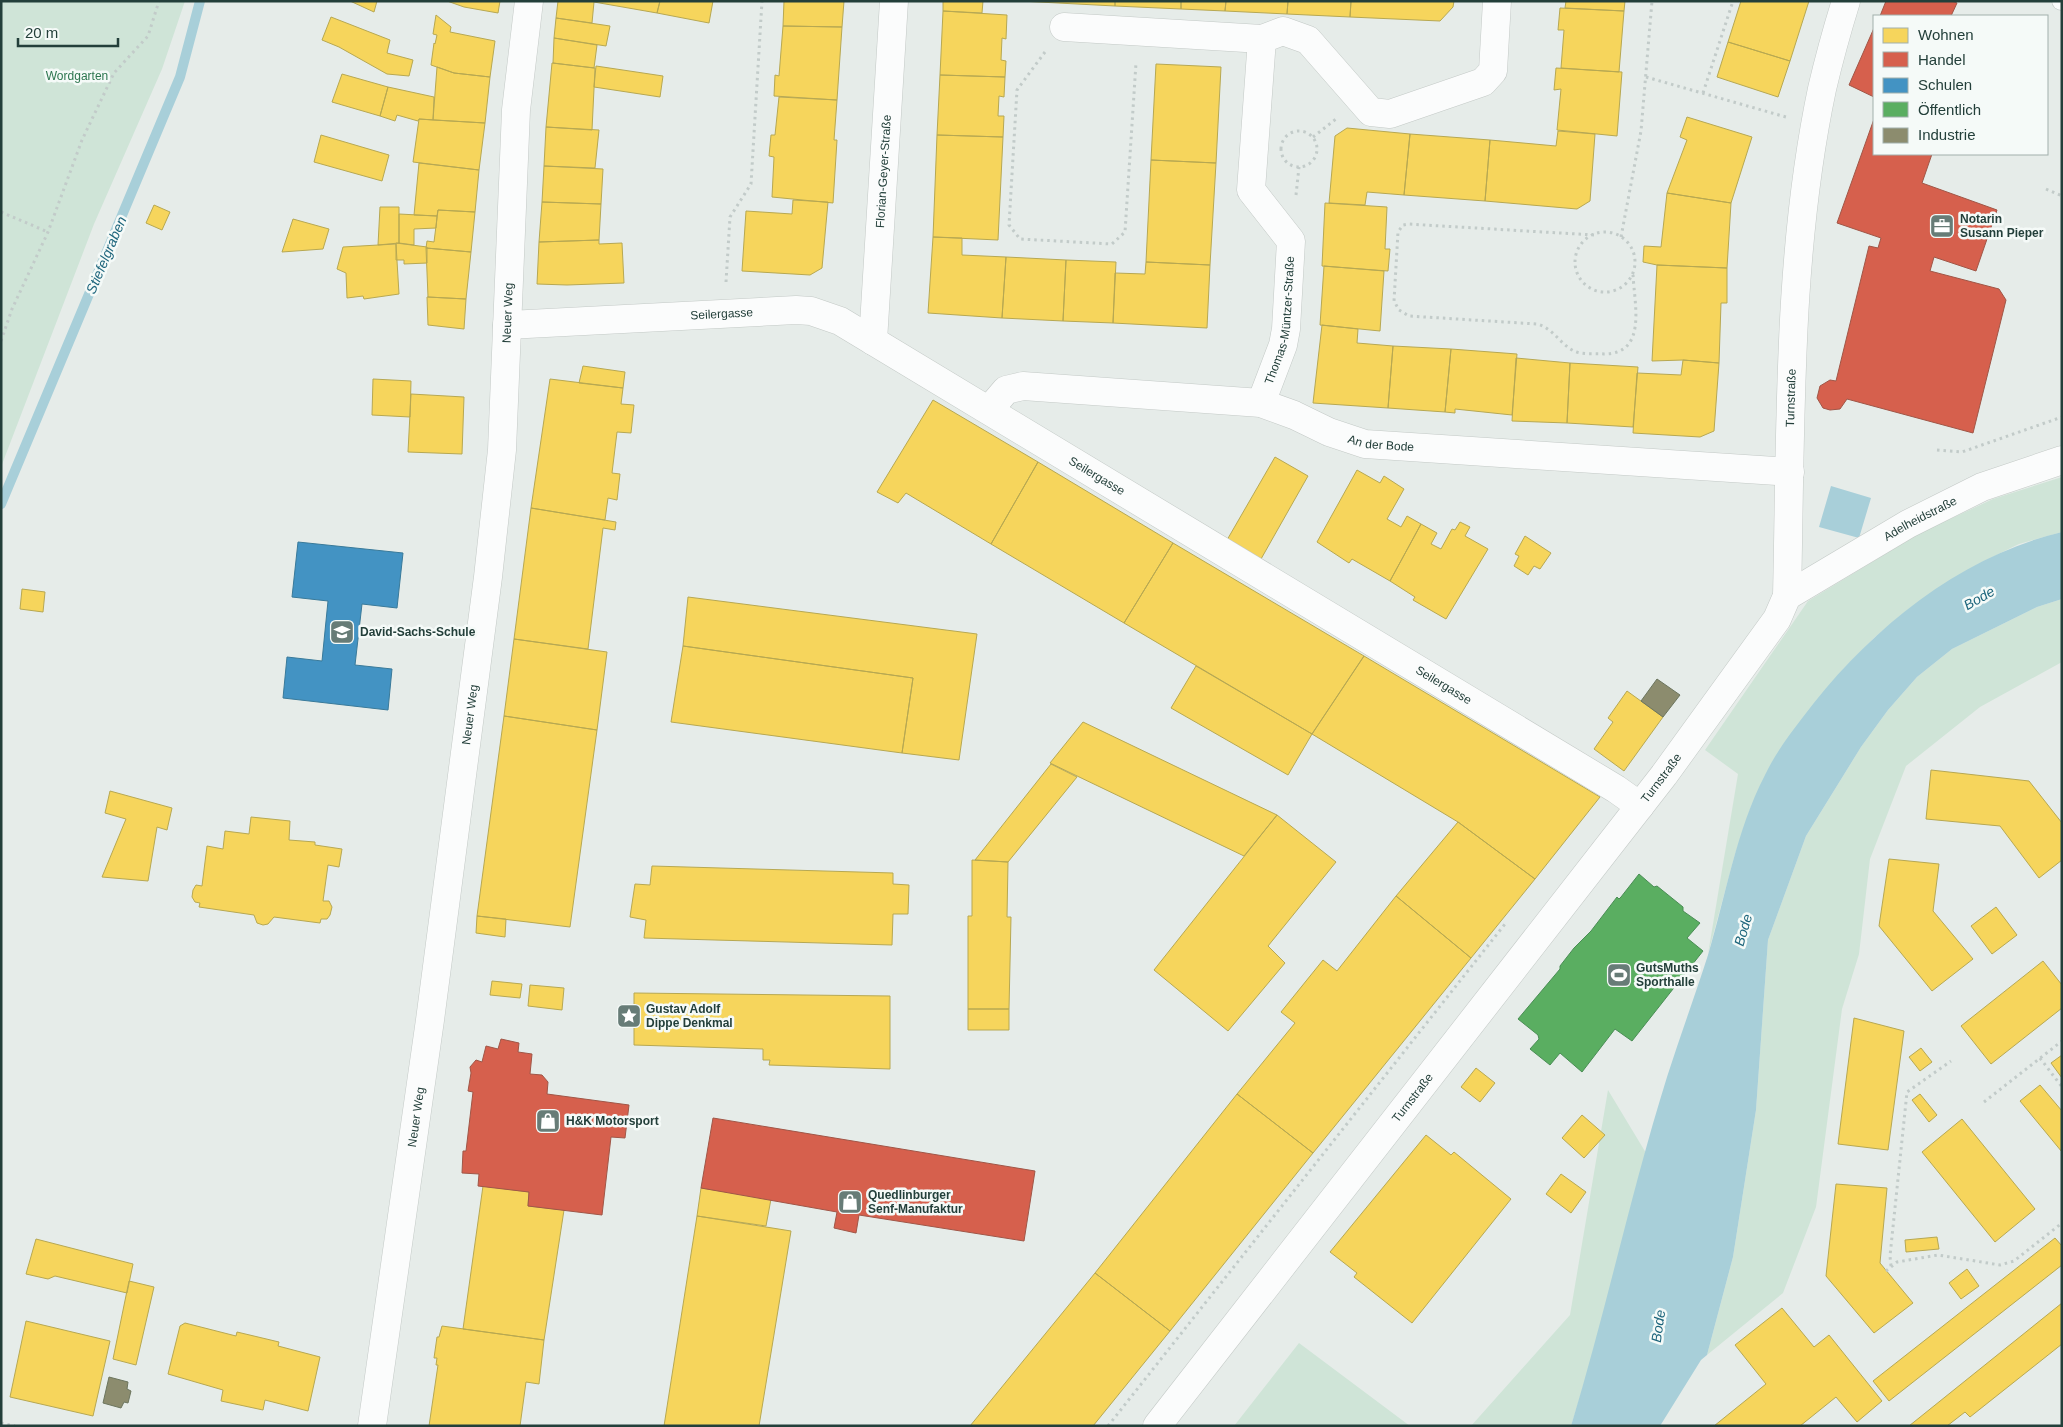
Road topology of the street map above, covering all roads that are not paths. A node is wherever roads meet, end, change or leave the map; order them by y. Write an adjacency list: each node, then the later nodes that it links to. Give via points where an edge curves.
1 (529, 1): 7 (street, Neuer Weg, via 516,110)
2 (894, 1): 8 (street, Florian-Geyer-Straße)
3 (1497, 1): 6 (street, via 1493,71 1483,82 1390,114 1370,112 1308,40 1283,31)
4 (1846, 1): 12 (street, Turnstraße, via 1830,57 1805,202 1793,335)
5 (1064, 27): 6 (street)
6 (1262, 39): 9 (street, Thomas-Müntzer-Straße, via 1251,190 1290,241 1286,329)
7 (507, 325): 8 (street, Seilergasse, via 796,310 840,321); 15 (street, Neuer Weg, via 502,450 488,577 430,1020)
8 (873, 341): 10 (street, Seilergasse)
9 (1261, 403): 10 (street, An der Bode, via 1023,386 1006,390); 12 (street, An der Bode, via 1365,444)
10 (989, 410): 14 (street, Seilergasse, via 1616,788)
11 (2062, 460): 13 (street, Adelheidstraße, via 1982,487 1908,524)
12 (1790, 472): 13 (street, Turnstraße)
13 (1787, 596): 14 (street, Turnstraße, via 1777,619 1760,644)
14 (1640, 806): 16 (street, Turnstraße)
15 (372, 1426)
16 (1157, 1426)

